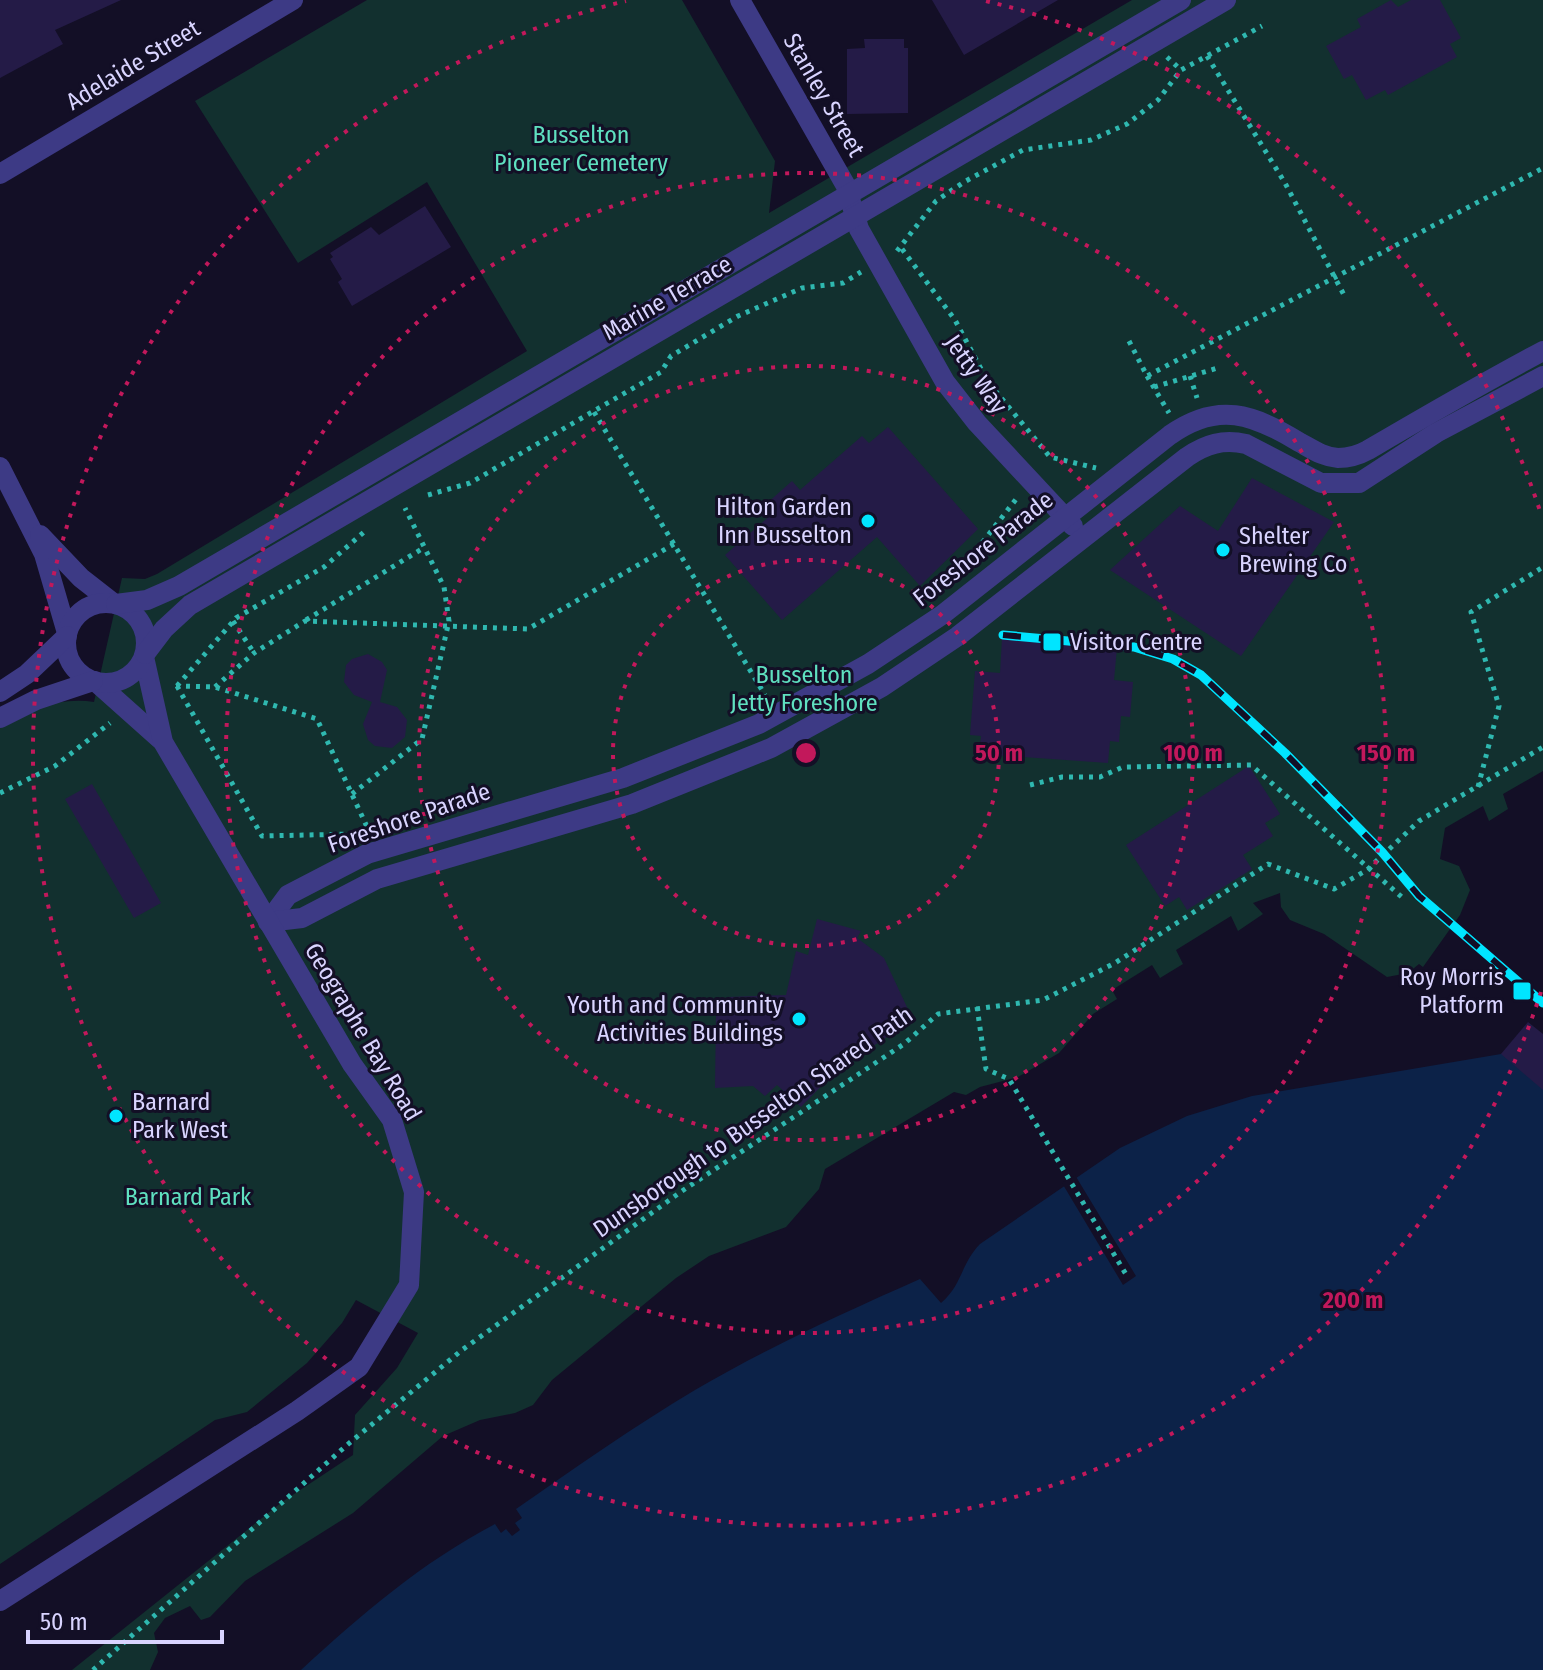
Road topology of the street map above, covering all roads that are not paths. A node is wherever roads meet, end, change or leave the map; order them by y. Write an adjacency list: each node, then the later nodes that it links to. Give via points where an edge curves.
1 (293, 0): 5 (street, Adelaide Street)
2 (740, 0): 6 (street, Stanley Street)
3 (1181, 0): 6 (street, Marine Terrace)
4 (1226, 0): 7 (street, Marine Terrace)
5 (0, 174)
6 (849, 195): 7 (street, Stanley Street); 14 (street, Marine Terrace, via 179,586 147,600)
7 (856, 218): 11 (street, Jetty Way, via 953,393); 16 (street, Marine Terrace, via 190,605)
8 (1543, 351): 11 (street, Foreshore Parade, via 1350,457 1317,452 1254,417 1217,414 1200,419 1170,435)
9 (1543, 376): 13 (street, Foreshore Parade, via 1436,433 1359,483 1321,483 1246,444 1209,445)
10 (0, 467): 12 (street)
11 (1066, 518): 13 (street, Jetty Way); 21 (street, Foreshore Parade, via 900,644 759,724 623,778 367,854 288,895)
12 (32, 526): 14 (street); 15 (street, via 55,584)
13 (1083, 539): 21 (street, Foreshore Parade, via 915,666 771,748 632,804 377,879 302,918)
14 (114, 604): 15 (street, via 101,603 80,613); 16 (street, via 138,617 147,641)
15 (67, 635): 17 (street, via 69,658); 18 (street)
16 (144, 655): 17 (street, via 119,681); 20 (street, Geographe Bay Road)
17 (94, 681): 19 (street); 20 (street, Geographe Bay Road)
18 (0, 692)
19 (0, 718)
20 (163, 742): 21 (street, Geographe Bay Road)
21 (268, 922): 22 (street, Geographe Bay Road, via 352,1064 392,1120 414,1192 409,1285 359,1367)
22 (0, 1601)

